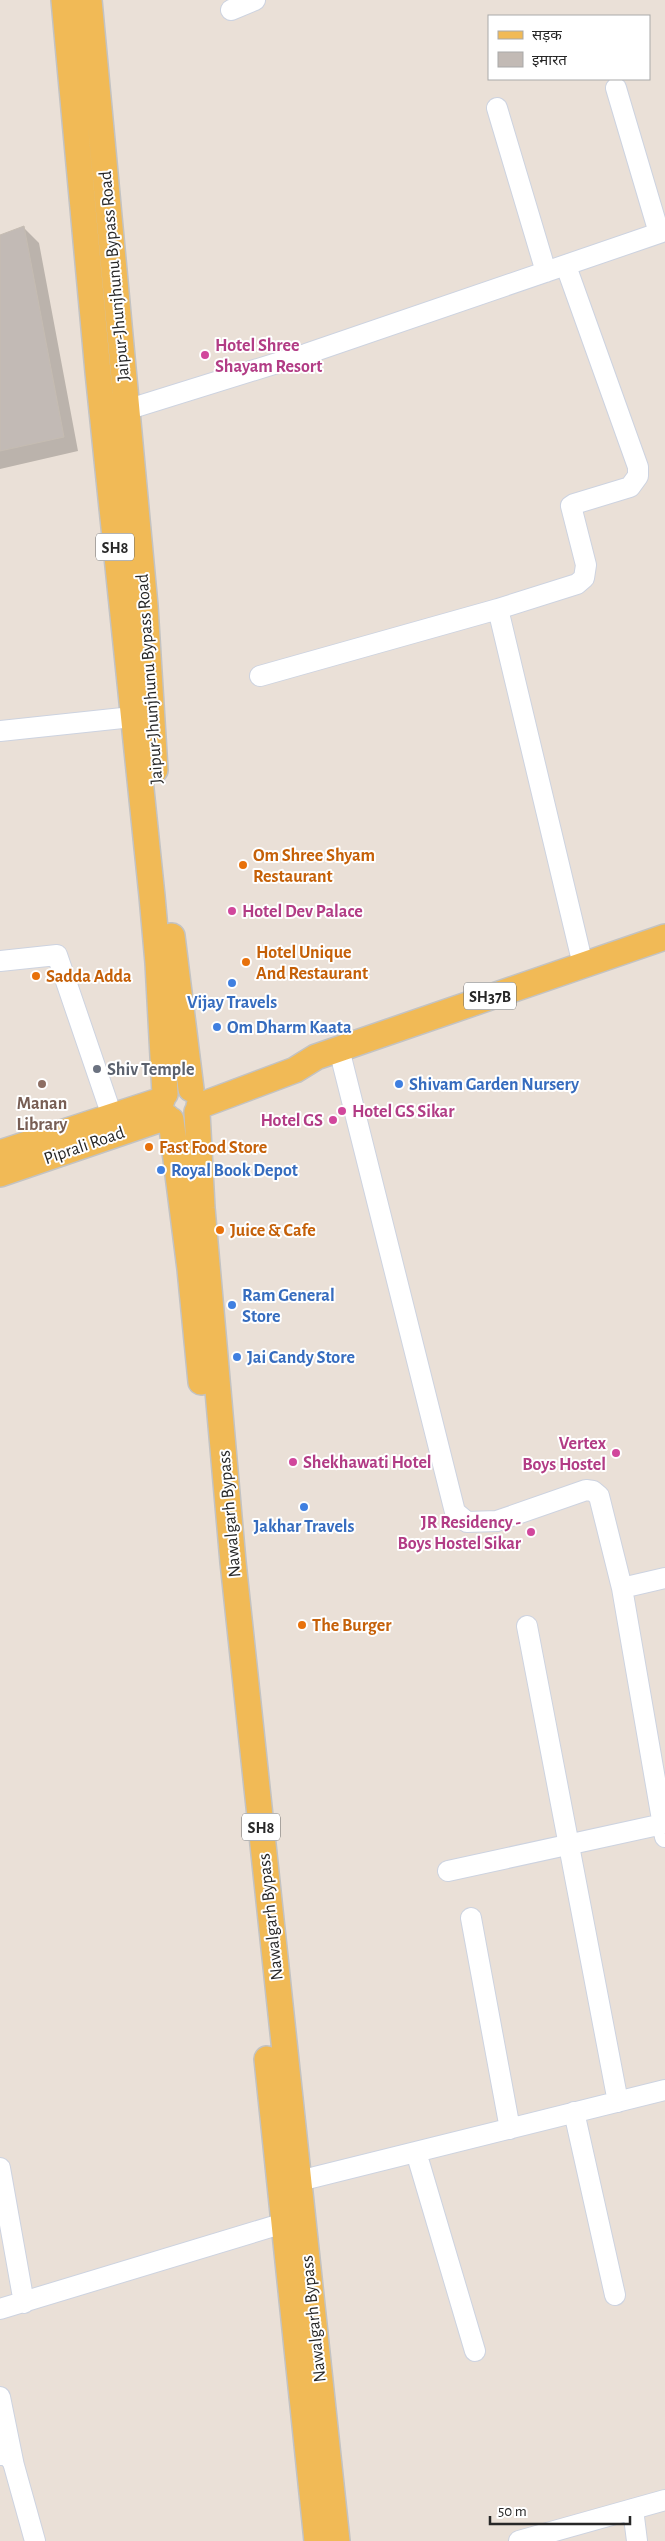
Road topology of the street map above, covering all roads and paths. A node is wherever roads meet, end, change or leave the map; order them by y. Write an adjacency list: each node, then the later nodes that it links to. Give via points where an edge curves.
1 (64, 0): 13 (main road, SH8)
2 (89, 0): 10 (main road, Jaipur-Jhunjhunu Bypass Road / SH8)
3 (255, 0): 4 (street)
4 (231, 10)
5 (616, 88): 7 (street)
6 (498, 108): 9 (street)
7 (662, 232): 8 (street)
8 (566, 266): 9 (street); 11 (street, via 638,467 638,476 630,487 571,506 586,565 584,578 577,584)
9 (546, 272): 10 (street, via 306,354)
10 (126, 410): 15 (main road, Jaipur-Jhunjhunu Bypass Road / SH8, via 145,606)
11 (498, 609): 12 (street); 18 (street)
12 (260, 676)
13 (132, 716): 14 (street); 15 (main road, SH8)
14 (0, 730)
15 (159, 895): 20 (main road, Jaipur-Jhunjhunu Bypass Road / SH8); 21 (main road, SH8)
16 (665, 937): 18 (main road, SH37B)
17 (0, 961): 22 (street, via 57,955)
18 (583, 965): 19 (main road, SH37B)
19 (339, 1049): 20 (main road, SH37B, via 316,1057 295,1070); 27 (street, via 455,1512 467,1522 498,1521 586,1490 593,1491 598,1496)
20 (195, 1100): 21 (main road, via 186,1122); 21 (main road, via 179,1086 171,1088); 25 (main road, Nawalgarh Bypass / SH8, via 202,1208)
21 (166, 1108): 22 (main road); 24 (main road, Piprali Road); 25 (main road, Nawalgarh Bypass / SH8)
22 (112, 1116): 23 (main road)
23 (0, 1153)
24 (0, 1174)
25 (199, 1269): 39 (main road, Nawalgarh Bypass / SH8); 40 (main road, Nawalgarh Bypass / SH8)
26 (665, 1578): 27 (street)
27 (622, 1588): 29 (street)
28 (527, 1626): 30 (street)
29 (664, 1831): 30 (street)
30 (569, 1845): 31 (street); 34 (street)
31 (448, 1871)
32 (471, 1918): 36 (street)
33 (665, 2090): 34 (street)
34 (618, 2102): 35 (street)
35 (574, 2112): 36 (street); 41 (street)
36 (510, 2129): 37 (street)
37 (416, 2152): 39 (street); 44 (street)
38 (0, 2168): 42 (street)
39 (299, 2181): 52 (main road, Nawalgarh Bypass / SH8)
40 (284, 2223): 42 (street); 51 (main road, Nawalgarh Bypass / SH8)
41 (615, 2295)
42 (24, 2303): 43 (street)
43 (0, 2309)
44 (475, 2351)
45 (0, 2397): 46 (street)
46 (7, 2461): 50 (street)
47 (665, 2500): 48 (street)
48 (633, 2509): 49 (street); 54 (street)
49 (544, 2538): 53 (street)
50 (35, 2541)
51 (317, 2541)
52 (336, 2541)
53 (519, 2541)
54 (637, 2541)

